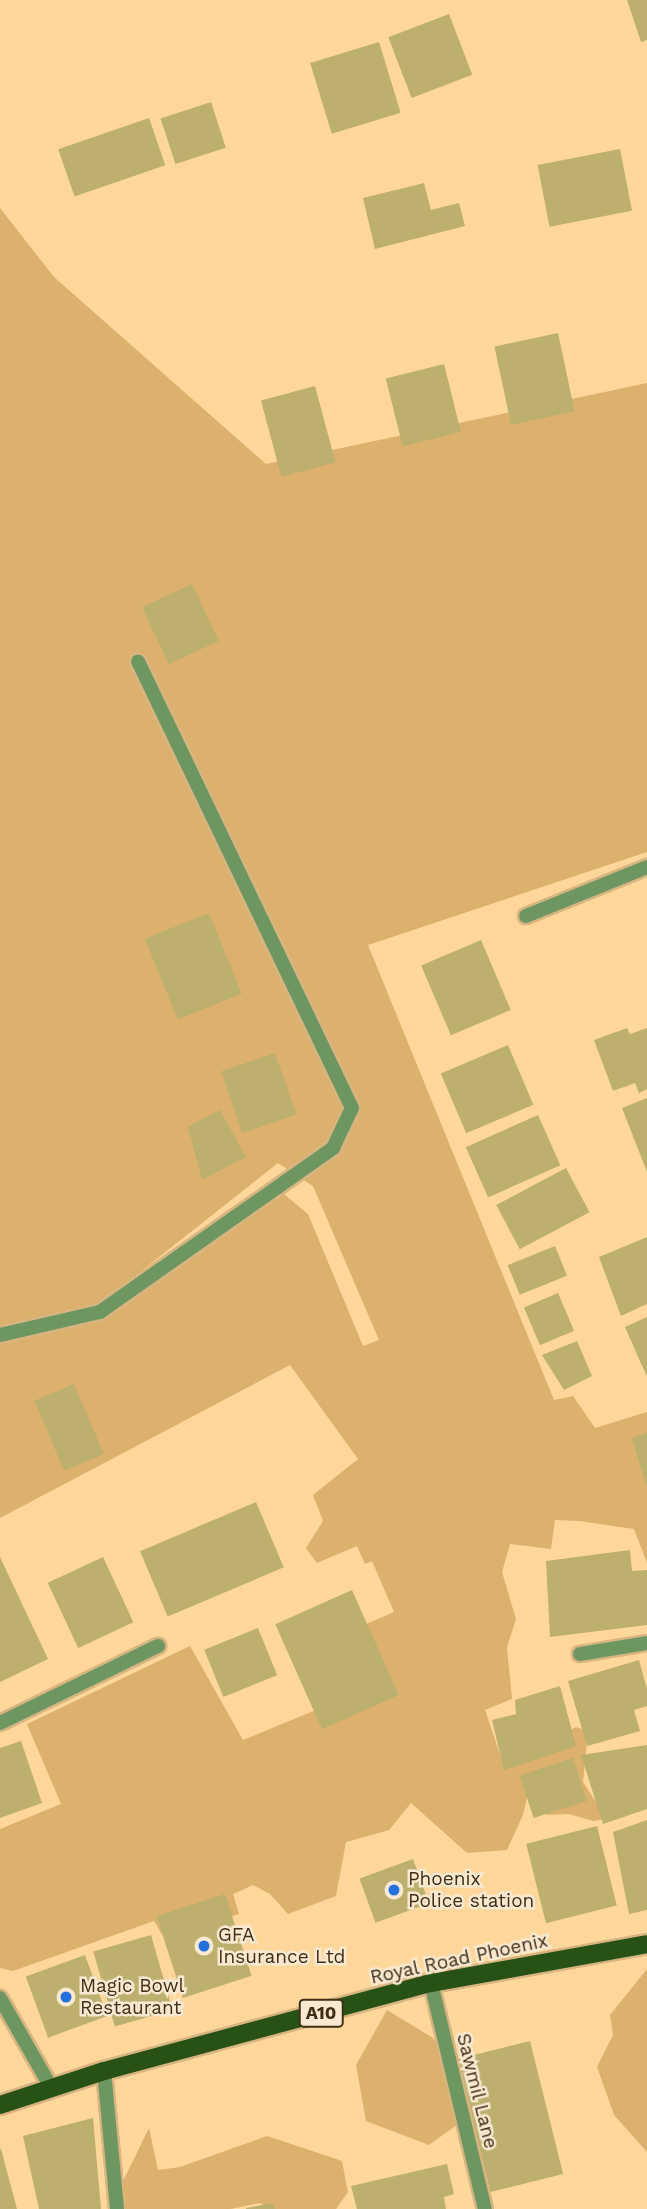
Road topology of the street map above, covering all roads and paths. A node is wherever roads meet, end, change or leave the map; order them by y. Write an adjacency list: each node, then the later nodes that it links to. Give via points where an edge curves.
1 (138, 662): 4 (street, via 352,1108 333,1147 100,1312)
2 (647, 867): 3 (street)
3 (526, 916)
4 (0, 1335)
5 (647, 1643): 7 (street)
6 (158, 1646): 8 (street)
7 (580, 1654)
8 (0, 1723)
9 (647, 1944): 10 (main road, Royal Road Phoenix / A10)
10 (431, 1983): 12 (main road, Royal Road Phoenix / A10); 16 (street, Sawmil Lane)
11 (0, 1998): 13 (street)
12 (104, 2071): 13 (main road, Royal Road Phoenix / A10); 15 (street)
13 (52, 2089): 14 (main road, Royal Road Phoenix / A10)
14 (0, 2105)
15 (117, 2209)
16 (485, 2209)

